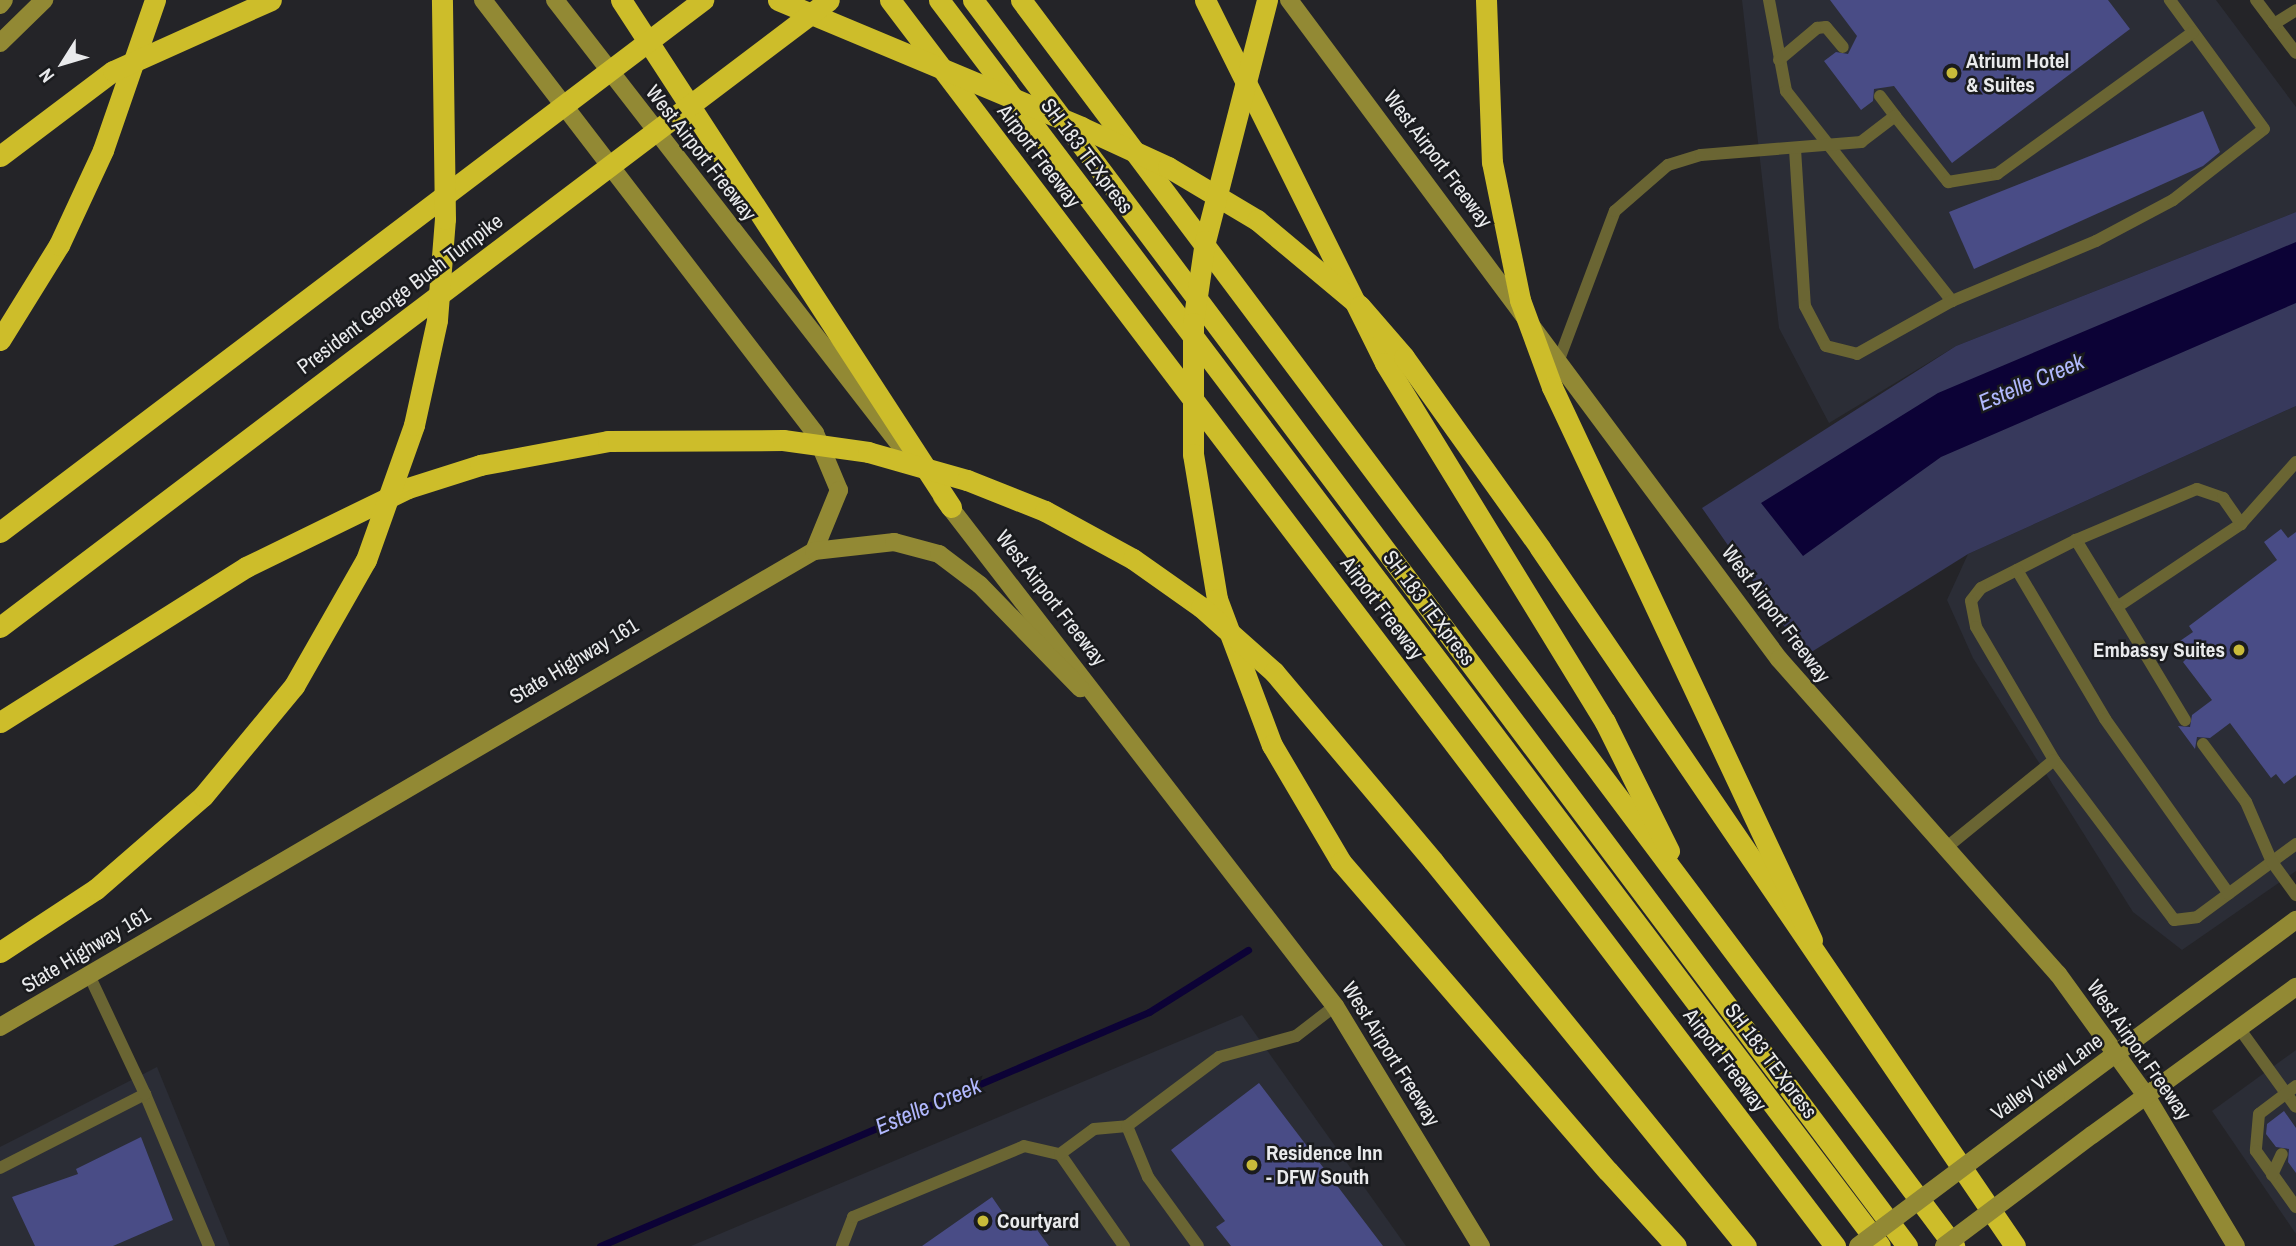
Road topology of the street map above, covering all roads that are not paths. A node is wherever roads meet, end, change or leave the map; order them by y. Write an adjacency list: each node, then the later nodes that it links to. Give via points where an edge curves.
1 (4, 0): 23 (main road)
2 (44, 0): 27 (main road)
3 (155, 0): 37 (highway, via 86,186 59,245)
4 (271, 0): 35 (highway, bridge, via 113,71)
5 (442, 0): 61 (highway, bridge, via 445,219 437,320 414,425 366,560 293,686 203,796 96,889)
6 (484, 0): 44 (main road, via 815,433 839,490)
7 (555, 0): 40 (main road, West Airport Freeway)
8 (621, 0): 40 (highway)
9 (703, 0): 42 (highway, bridge)
10 (778, 0): 60 (highway, bridge, via 1168,167 1257,220 1360,306 1447,414)
11 (829, 0): 47 (highway, President George Bush Turnpike, bridge)
12 (939, 0): 87 (highway, SH 183 TEXpress)
13 (973, 0): 88 (highway, SH 183 TEXpress)
14 (1021, 0): 58 (highway)
15 (1205, 0): 58 (highway, via 1385,363 1605,722)
16 (1267, 0): 83 (highway, bridge, via 1219,180 1193,323 1193,454 1217,599 1272,746 1341,862)
17 (1289, 0): 38 (main road, West Airport Freeway)
18 (1486, 0): 60 (highway, bridge, via 1492,162 1520,300 1552,387)
19 (1769, 0): 30 (lane)
20 (2169, 0): 26 (lane)
21 (2256, 0): 25 (lane)
22 (891, 1): 85 (highway, Airport Freeway)
23 (0, 5)
24 (2296, 10): 25 (lane)
25 (2274, 24): 29 (lane)
26 (2193, 32): 32 (lane, via 1997,174 1948,182); 36 (lane, via 2264,129 2173,200 2096,241)
27 (0, 43)
28 (1843, 47): 30 (lane, via 1826,27 1816,27)
29 (2296, 52)
30 (1779, 60): 33 (lane, via 1786,91)
31 (1880, 96): 32 (lane)
32 (1895, 116): 33 (lane, via 1861,142)
33 (1829, 147): 34 (lane); 36 (lane)
34 (1795, 149): 36 (lane, via 1805,306 1826,346 1857,354); 38 (lane, via 1701,155 1668,165 1641,184 1615,211)
35 (0, 156)
36 (1952, 301)
37 (0, 340)
38 (1560, 357): 54 (main road, West Airport Freeway, via 1779,659)
39 (2296, 462): 41 (lane)
40 (951, 508): 51 (main road, West Airport Freeway)
41 (2241, 524): 43 (lane, via 2223,498 2197,489); 46 (lane)
42 (0, 532)
43 (2076, 540): 45 (lane); 46 (lane)
44 (814, 551): 51 (main road, State Highway 161, via 894,542 939,554 980,585); 62 (main road, State Highway 161)
45 (2017, 570): 52 (lane, via 1981,588 1971,613); 56 (lane, via 2105,719)
46 (2117, 607): 48 (lane)
47 (0, 627)
48 (2185, 720)
49 (0, 722): 84 (highway, bridge, via 277,550 408,488 480,465 608,441 783,440 868,452 967,480 1045,511 1133,559 1201,607 1274,672)
50 (2203, 744): 55 (lane, via 2246,802)
51 (1146, 755): 64 (main road, West Airport Freeway)
52 (2054, 760): 54 (lane); 56 (lane, via 2174,920 2197,917)
53 (2296, 844): 55 (lane)
54 (1947, 847): 67 (main road, West Airport Freeway, via 2058,974)
55 (2272, 862): 56 (lane); 57 (lane)
56 (2229, 894)
57 (2296, 895)
58 (1693, 899): 90 (highway)
59 (2296, 920): 67 (main road, Valley View Lane)
60 (1812, 940): 91 (highway)
61 (0, 952)
62 (89, 975): 65 (main road, State Highway 161); 69 (lane)
63 (2296, 988): 66 (main road)
64 (1335, 1006): 72 (lane, via 1296,1036 1219,1058); 82 (main road, West Airport Freeway)
65 (0, 1027)
66 (2239, 1028): 68 (lane); 70 (main road)
67 (2117, 1054): 70 (main road, West Airport Freeway); 86 (main road, Valley View Lane, bridge)
68 (2291, 1089): 71 (lane); 76 (lane, via 2259,1114 2256,1151)
69 (145, 1094): 75 (lane); 78 (lane)
70 (2145, 1094): 89 (main road, bridge); 92 (main road, West Airport Freeway)
71 (2296, 1107)
72 (1127, 1126): 73 (lane, via 1094,1129); 81 (lane, via 1148,1177)
73 (1060, 1154): 79 (lane, via 1024,1146 853,1217); 80 (lane)
74 (2282, 1154): 76 (lane)
75 (0, 1168)
76 (2272, 1175): 77 (lane)
77 (2294, 1198)
78 (209, 1246)
79 (842, 1246)
80 (1124, 1246)
81 (1198, 1246)
82 (1481, 1246)
83 (1676, 1246)
84 (1746, 1246)
85 (1835, 1246)
86 (1858, 1246)
87 (1880, 1246)
88 (1907, 1246)
89 (1944, 1246)
90 (1954, 1246)
91 (2015, 1246)
92 (2236, 1246)

